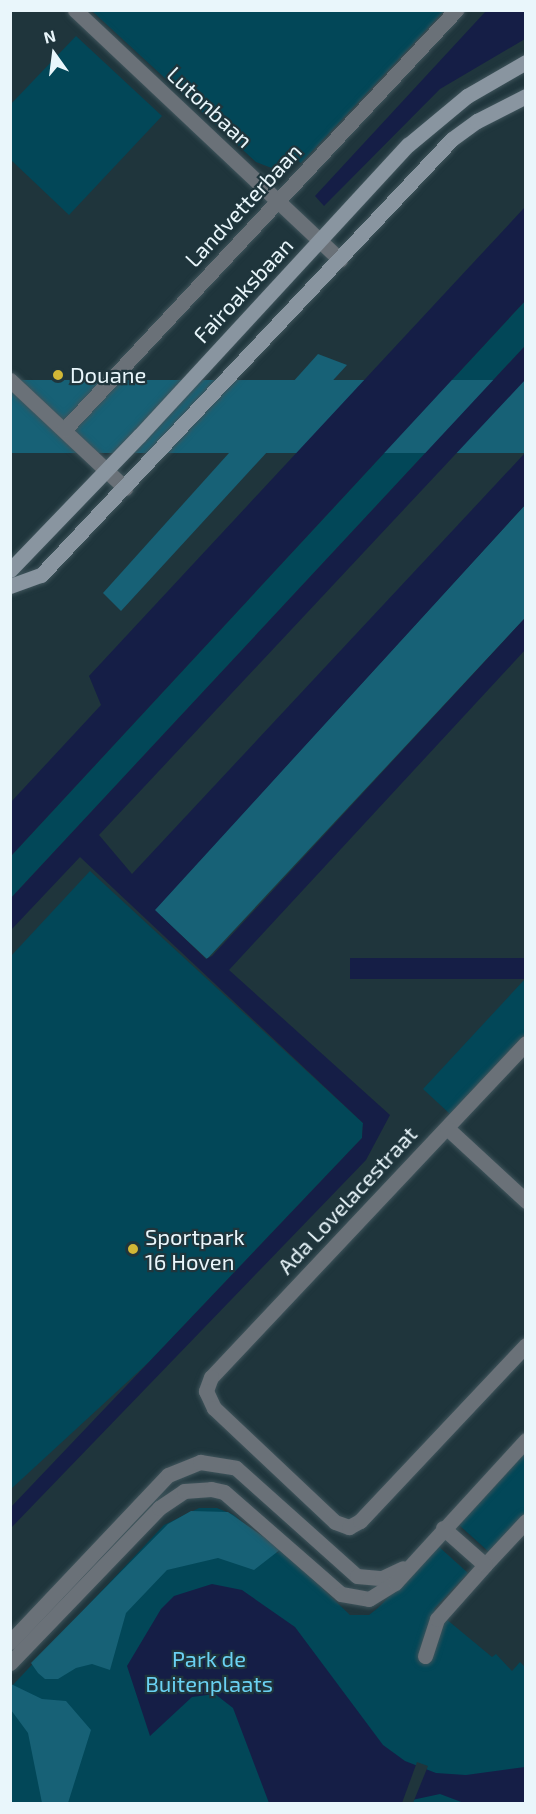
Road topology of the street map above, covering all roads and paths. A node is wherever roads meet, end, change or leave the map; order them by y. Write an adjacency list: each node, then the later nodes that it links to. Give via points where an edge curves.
1 (75, 10): 5 (street, Lutonbaan)
2 (456, 10): 5 (street, Landvetterbaan)
3 (525, 62): 6 (main road, Fairoaksbaan, via 435,119)
4 (525, 96): 7 (main road, via 452,139)
5 (277, 201): 6 (street, Lutonbaan); 9 (street, Landvetterbaan)
6 (320, 242): 7 (street, Lutonbaan); 10 (main road, Fairoaksbaan)
7 (340, 260): 11 (main road)
8 (10, 380): 9 (street)
9 (64, 430): 10 (street)
10 (105, 470): 11 (street); 12 (main road, Fairoaksbaan)
11 (125, 488): 13 (main road, via 41,575)
12 (10, 570)
13 (10, 586)
14 (525, 1043): 15 (street, Ada Lovelacestraat)
15 (447, 1128): 16 (street); 17 (street, Ada Lovelacestraat, via 212,1377 206,1391 214,1408 335,1522 349,1527 360,1521)
16 (525, 1201)
17 (525, 1345)
18 (525, 1440): 20 (street)
19 (525, 1521): 22 (street)
20 (443, 1528): 21 (street); 22 (street)
21 (421, 1552): 23 (street, via 391,1575 374,1580 357,1576 236,1468 200,1462 168,1475); 25 (street, via 387,1591 369,1599 349,1598 329,1585 239,1502 211,1489 184,1491 159,1508)
22 (485, 1565): 24 (street, via 437,1619)
23 (10, 1642)
24 (424, 1656)
25 (10, 1663)

